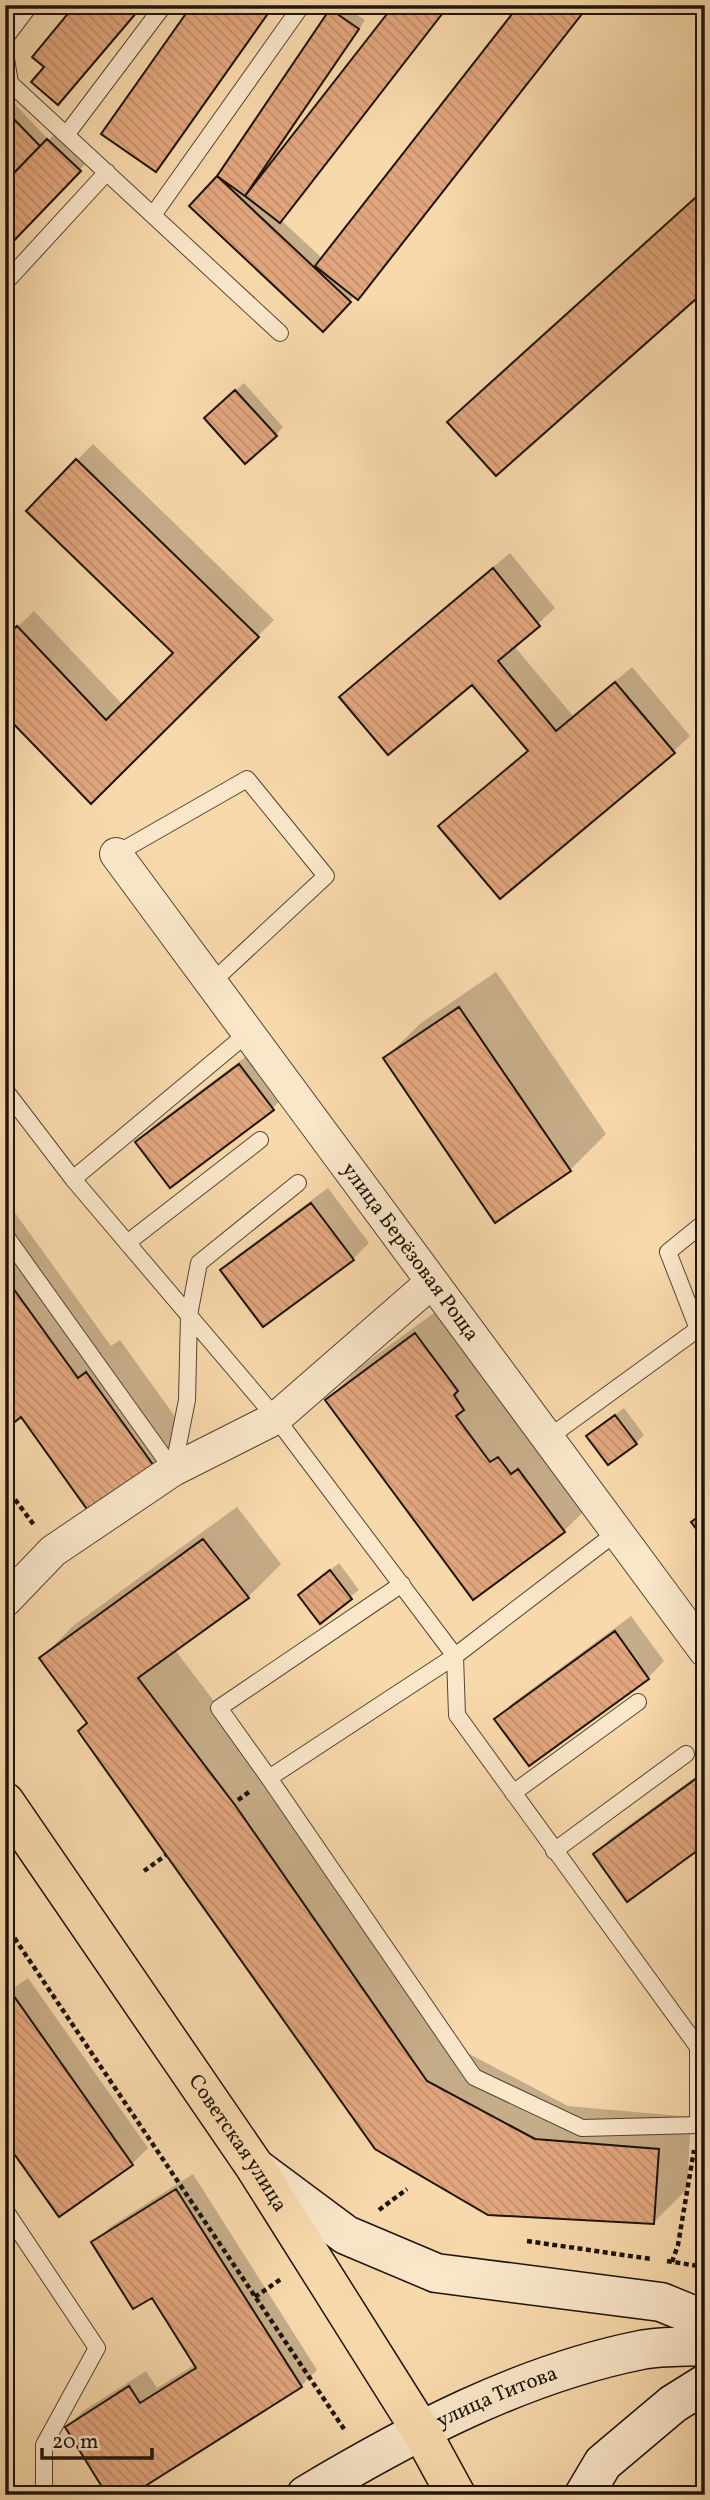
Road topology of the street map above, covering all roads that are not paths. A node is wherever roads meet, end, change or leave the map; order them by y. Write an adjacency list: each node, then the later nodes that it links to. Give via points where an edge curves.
1 (30, 5): 4 (lane)
2 (164, 5): 6 (lane)
3 (302, 5): 8 (lane)
4 (5, 38)
5 (5, 53): 6 (lane, via 10,83)
6 (66, 135): 7 (lane)
7 (107, 172): 8 (lane); 9 (lane)
8 (153, 215): 10 (lane)
9 (5, 283)
10 (279, 333)
11 (116, 854): 12 (street, улица Берёзовая Роща); 12 (lane, via 247,779 326,876)
12 (211, 983): 13 (street, улица Берёзовая Роща)
13 (248, 1033): 16 (lane); 21 (street, улица Берёзовая Роща)
14 (5, 1090): 16 (lane)
15 (260, 1140): 20 (lane)
16 (73, 1178): 20 (lane)
17 (298, 1184): 22 (lane, via 198,1263)
18 (705, 1223): 23 (lane, via 668,1252)
19 (5, 1235): 26 (lane)
20 (127, 1242): 22 (lane)
21 (432, 1282): 24 (street); 25 (street, улица Берёзовая Роща)
22 (189, 1315): 24 (lane); 26 (lane, via 187,1400)
23 (701, 1335): 25 (lane)
24 (276, 1418): 26 (street); 28 (lane)
25 (548, 1438): 27 (street, улица Берёзовая Роща)
26 (173, 1471): 29 (street, via 53,1551)
27 (617, 1532): 30 (street, улица Берёзовая Роща); 31 (lane)
28 (402, 1584): 31 (lane); 34 (lane, via 219,1709)
29 (5, 1601)
30 (705, 1651)
31 (454, 1656): 34 (lane); 35 (lane, via 457,1715)
32 (638, 1702): 35 (lane)
33 (686, 1754): 37 (lane)
34 (269, 1777): 37 (lane, via 474,2077 582,2128 698,2125 698,2047)
35 (513, 1793): 37 (lane)
36 (5, 1802): 38 (main road, Советская улица)
37 (554, 1851)
38 (255, 2167): 40 (main road, via 346,2235 436,2273 662,2302); 43 (main road, Советская улица)
39 (5, 2210): 44 (lane, via 97,2348 44,2445)
40 (705, 2320)
41 (705, 2346): 43 (main road, улица Титова, via 643,2350 549,2374)
42 (705, 2384): 47 (main road, via 673,2404 603,2463)
43 (420, 2430): 45 (main road, улица Титова); 46 (main road, Советская улица)
44 (44, 2495)
45 (306, 2495)
46 (456, 2495)
47 (584, 2495)

